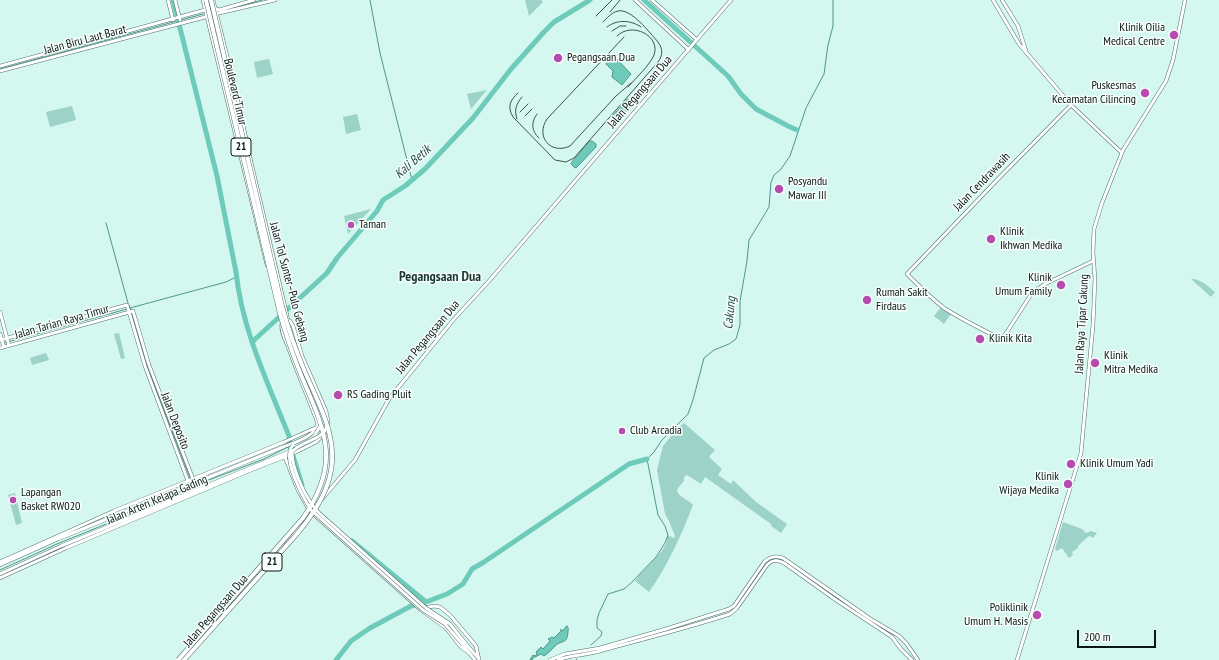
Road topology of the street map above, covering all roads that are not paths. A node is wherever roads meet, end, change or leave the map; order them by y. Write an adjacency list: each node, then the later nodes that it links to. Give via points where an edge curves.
1 (168, 0): 18 (street)
2 (175, 0): 18 (street)
3 (203, 0): 15 (street, Boulevard Timur)
4 (206, 0): 62 (highway, Jalan Tol Sunter–Pulo Gebang / 21, bridge, via 280,314 322,427 326,457 321,488 303,518)
5 (212, 0): 14 (street, Boulevard Timur); 63 (highway, Jalan Tol Sunter–Pulo Gebang / 21, bridge, via 282,306 297,353 327,424 332,456 326,489 310,517)
6 (254, 0): 14 (street, via 219,10)
7 (275, 0): 16 (street)
8 (635, 0): 20 (street)
9 (652, 0): 19 (street)
10 (732, 0): 19 (street, Jalan Pegangsaan Dua)
11 (993, 0): 21 (street, via 1017,42)
12 (1002, 0): 21 (street, via 1018,26)
13 (1185, 0): 25 (street, Jalan Raya Tipar Cakung, via 1173,60 1166,81)
14 (215, 8): 15 (street); 16 (street, Boulevard Timur)
15 (206, 10): 17 (street, Boulevard Timur); 18 (street)
16 (216, 14): 17 (street); 28 (street, Boulevard Timur)
17 (207, 16): 18 (street); 27 (street, Boulevard Timur)
18 (177, 21): 22 (street); 23 (street, Jalan Biru Laut Barat, via 64,55)
19 (696, 41): 20 (street, Jalan Pegangsaan Dua)
20 (689, 49): 47 (street, Jalan Pegangsaan Dua, via 454,319 389,399 355,460)
21 (1027, 53): 24 (street)
22 (0, 66)
23 (0, 71)
24 (1071, 105): 25 (street); 26 (street, Jalan Cendrawasih, via 907,274 944,307 1001,338 1032,293 1044,284)
25 (1122, 153): 26 (street, Jalan Raya Tipar Cakung, via 1094,229)
26 (1093, 261): 68 (street, Jalan Raya Tipar Cakung, via 1094,325 1081,453)
27 (276, 297): 28 (street); 32 (street, Boulevard Timur, bridge)
28 (283, 297): 31 (street, Boulevard Timur, bridge)
29 (0, 312): 34 (street)
30 (131, 312): 34 (street, Jalan Deposito, via 127,306); 36 (street, Jalan Tarian Raya Timur); 46 (street, Jalan Deposito, via 147,366)
31 (288, 320): 38 (street, via 293,326); 58 (street, Boulevard Timur, bridge, via 327,425 323,434 299,445 292,452 293,462 305,494 319,513 426,608 450,624)
32 (283, 321): 39 (street, via 281,326); 58 (street, Boulevard Timur, bridge, via 321,424 316,433 293,445 289,452 289,460 302,495 317,516 423,610 445,624)
33 (0, 334): 35 (street)
34 (7, 338): 35 (street); 36 (street)
35 (1, 340): 37 (street)
36 (8, 345): 37 (street, Jalan Tarian Raya Timur)
37 (2, 347)
38 (320, 399): 39 (street); 41 (street, via 328,422)
39 (310, 404): 40 (street)
40 (317, 428): 41 (street); 43 (street, Jalan Arteri Kelapa Gading, via 311,434)
41 (325, 433): 42 (street, Jalan Arteri Kelapa Gading)
42 (319, 439): 44 (street, Jalan Arteri Kelapa Gading, bridge); 44 (street, Jalan Arteri Kelapa Gading, bridge, via 294,453)
43 (292, 441): 45 (street, Jalan Arteri Kelapa Gading); 45 (street, Jalan Arteri Kelapa Gading, via 286,441)
44 (285, 455): 45 (street, Jalan Arteri Kelapa Gading); 47 (street, via 303,501)
45 (248, 465): 46 (street, Jalan Arteri Kelapa Gading); 49 (street, Jalan Arteri Kelapa Gading, via 194,492 61,546)
46 (191, 481): 48 (street, Jalan Arteri Kelapa Gading, via 74,529)
47 (312, 513): 56 (street, bridge); 63 (street, Jalan Pegangsaan Dua)
48 (42, 545): 50 (street, Jalan Arteri Kelapa Gading); 51 (street, Jalan Arteri Kelapa Gading)
49 (37, 559): 52 (street, Jalan Arteri Kelapa Gading); 54 (street, Jalan Arteri Kelapa Gading)
50 (0, 562)
51 (0, 565)
52 (0, 574)
53 (758, 574): 59 (street, via 729,609); 66 (street, via 772,561 784,563 892,637); 67 (street, via 768,558 783,558 899,636)
54 (0, 578)
55 (440, 607): 56 (street); 57 (street, via 430,615); 61 (street, via 450,614 473,642 477,650)
56 (420, 610): 57 (street)
57 (432, 618): 60 (street, via 446,628)
58 (465, 644): 60 (street); 61 (street)
59 (587, 652): 64 (street, via 565,654); 65 (street)
60 (469, 653): 61 (street)
61 (476, 659)
62 (178, 660)
63 (184, 660)
64 (550, 660)
65 (558, 660)
66 (912, 660)
67 (918, 660)
68 (1017, 660)

